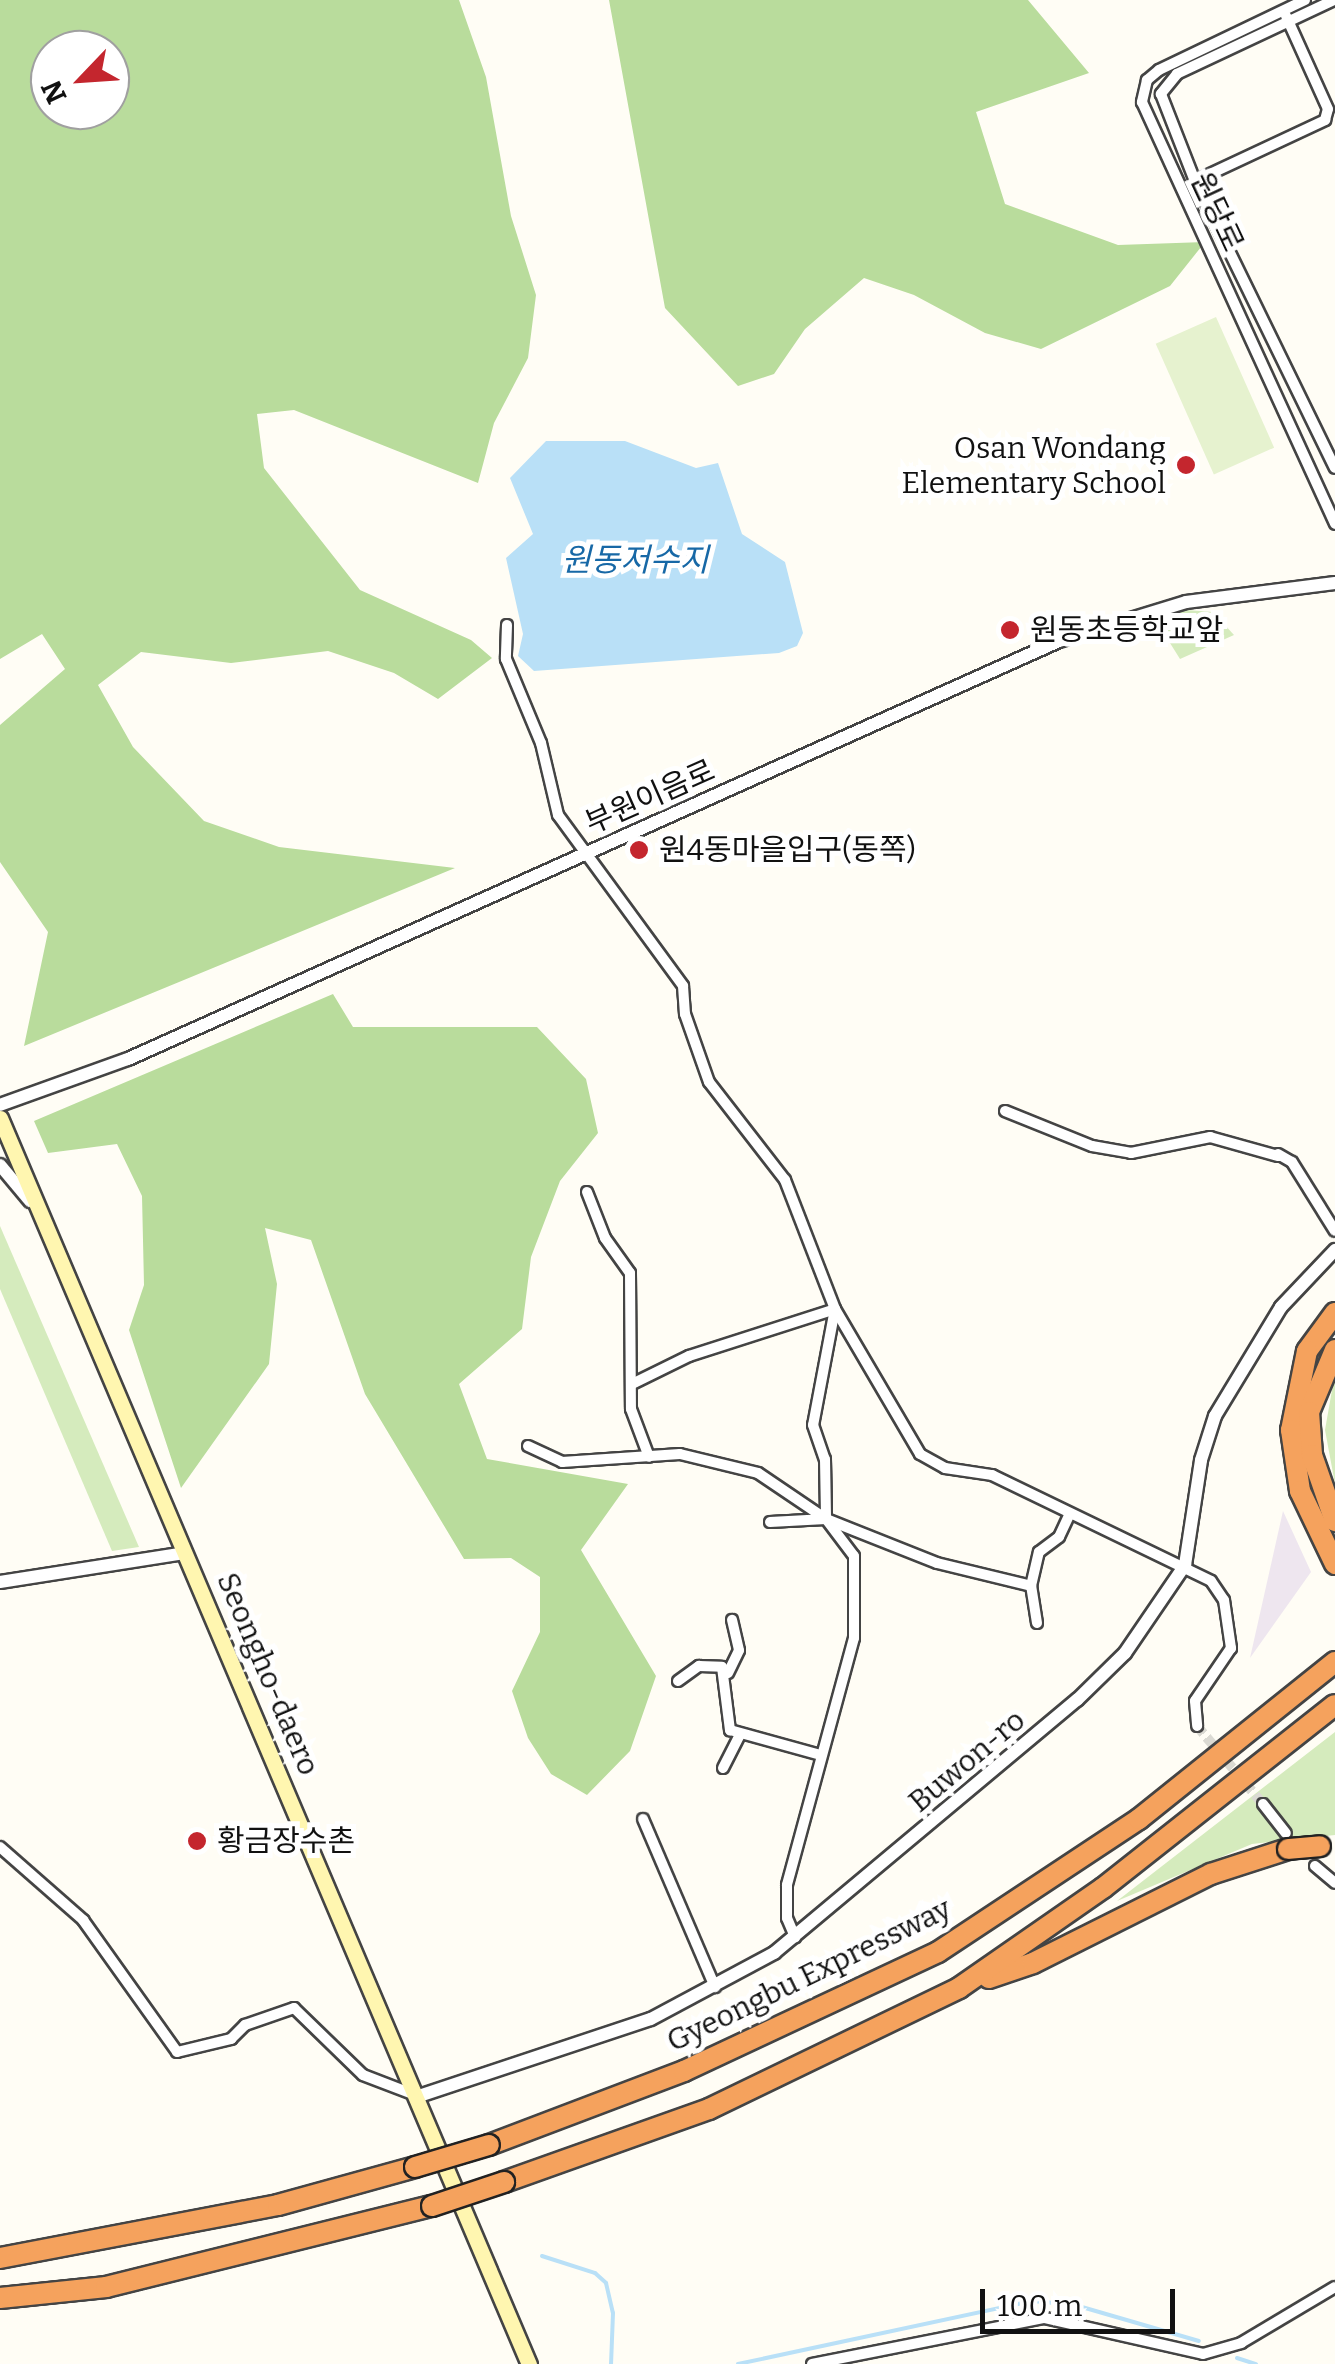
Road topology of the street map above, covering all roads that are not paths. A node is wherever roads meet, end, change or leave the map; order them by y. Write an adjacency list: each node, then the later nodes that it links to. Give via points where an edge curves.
1 (1306, 0): 3 (street, 원당로)
2 (1334, 0): 3 (street, 원당로)
3 (1286, 16): 4 (street, 원당로, via 1166,85 1161,106); 4 (street, via 1328,109 1326,120); 6 (street, 원당로, via 1159,70 1147,80 1142,102)
4 (1195, 181): 5 (street, 원당로)
5 (1335, 468)
6 (1335, 524)
7 (1335, 583): 9 (street, 부원이음로, via 1186,602 1059,641)
8 (507, 624): 9 (street, via 513,684 541,742 558,816)
9 (584, 854): 10 (street, 부원이음로, via 128,1059); 18 (street, via 683,986 685,1014 708,1082 786,1180)
10 (0, 1105)
11 (1006, 1111): 16 (street, via 1092,1146 1131,1153 1210,1137 1278,1155 1292,1162)
12 (0, 1118): 15 (main road, Seongho-daero)
13 (0, 1165): 15 (street)
14 (587, 1192): 21 (street, via 605,1238 630,1273)
15 (43, 1218): 28 (main road, Seongho-daero)
16 (1335, 1232)
17 (1335, 1250): 30 (street, Buwon-ro, via 1280,1307 1222,1402 1201,1460)
18 (835, 1309): 21 (street, via 690,1356); 24 (street, via 920,1454 945,1468 992,1475); 25 (street, via 814,1425 825,1460)
19 (1335, 1312): 29 (highway, via 1307,1351 1291,1430 1300,1491)
20 (1335, 1350): 26 (highway, via 1309,1412 1312,1456)
21 (632, 1384): 23 (street, via 631,1409)
22 (528, 1446): 23 (street, via 562,1462)
23 (649, 1458): 25 (street, via 708,1457 758,1474)
24 (1070, 1516): 30 (street); 32 (street, via 1039,1552)
25 (826, 1518): 27 (street); 32 (street, via 937,1563); 41 (street, via 854,1556 859,1601)
26 (1335, 1521)
27 (770, 1522)
28 (186, 1554): 31 (street); 52 (main road, Seongho-daero)
29 (1335, 1564)
30 (1185, 1566): 39 (street, via 1211,1581 1224,1600 1231,1637 1226,1657 1195,1702); 49 (street, Buwon-ro, via 1125,1653 1077,1700)
31 (0, 1582)
32 (1031, 1586): 34 (street)
33 (732, 1620): 36 (street, via 739,1650)
34 (1037, 1623)
35 (1330, 1667): 53 (highway, Gyeongbu Expressway, bridge, via 1139,1819 938,1952 684,2071 489,2145 278,2205)
36 (728, 1672): 37 (street, via 699,1666); 40 (street, via 726,1723)
37 (678, 1681)
38 (1335, 1705): 51 (highway, via 1103,1888)
39 (1197, 1726)
40 (740, 1735): 41 (street); 42 (street)
41 (821, 1755): 49 (street, via 787,1885 787,1918)
42 (723, 1768)
43 (1263, 1804): 45 (street)
44 (644, 1819): 50 (street)
45 (1287, 1841): 47 (highway, bridge); 51 (highway, via 1033,1963)
46 (0, 1848): 52 (street, via 83,1920 177,2052 231,2038 294,2008 363,2076)
47 (1324, 1853): 48 (street)
48 (1335, 1883)
49 (796, 1936): 50 (street, Buwon-ro)
50 (715, 1987): 52 (street, Buwon-ro, via 609,2034)
51 (959, 1988): 55 (highway, bridge, via 708,2108 432,2206 106,2286)
52 (419, 2096): 56 (main road, Seongho-daero)
53 (0, 2258)
54 (1335, 2286): 57 (street, via 1241,2343 1203,2354 1045,2318)
55 (0, 2298)
56 (529, 2364)
57 (812, 2364)

